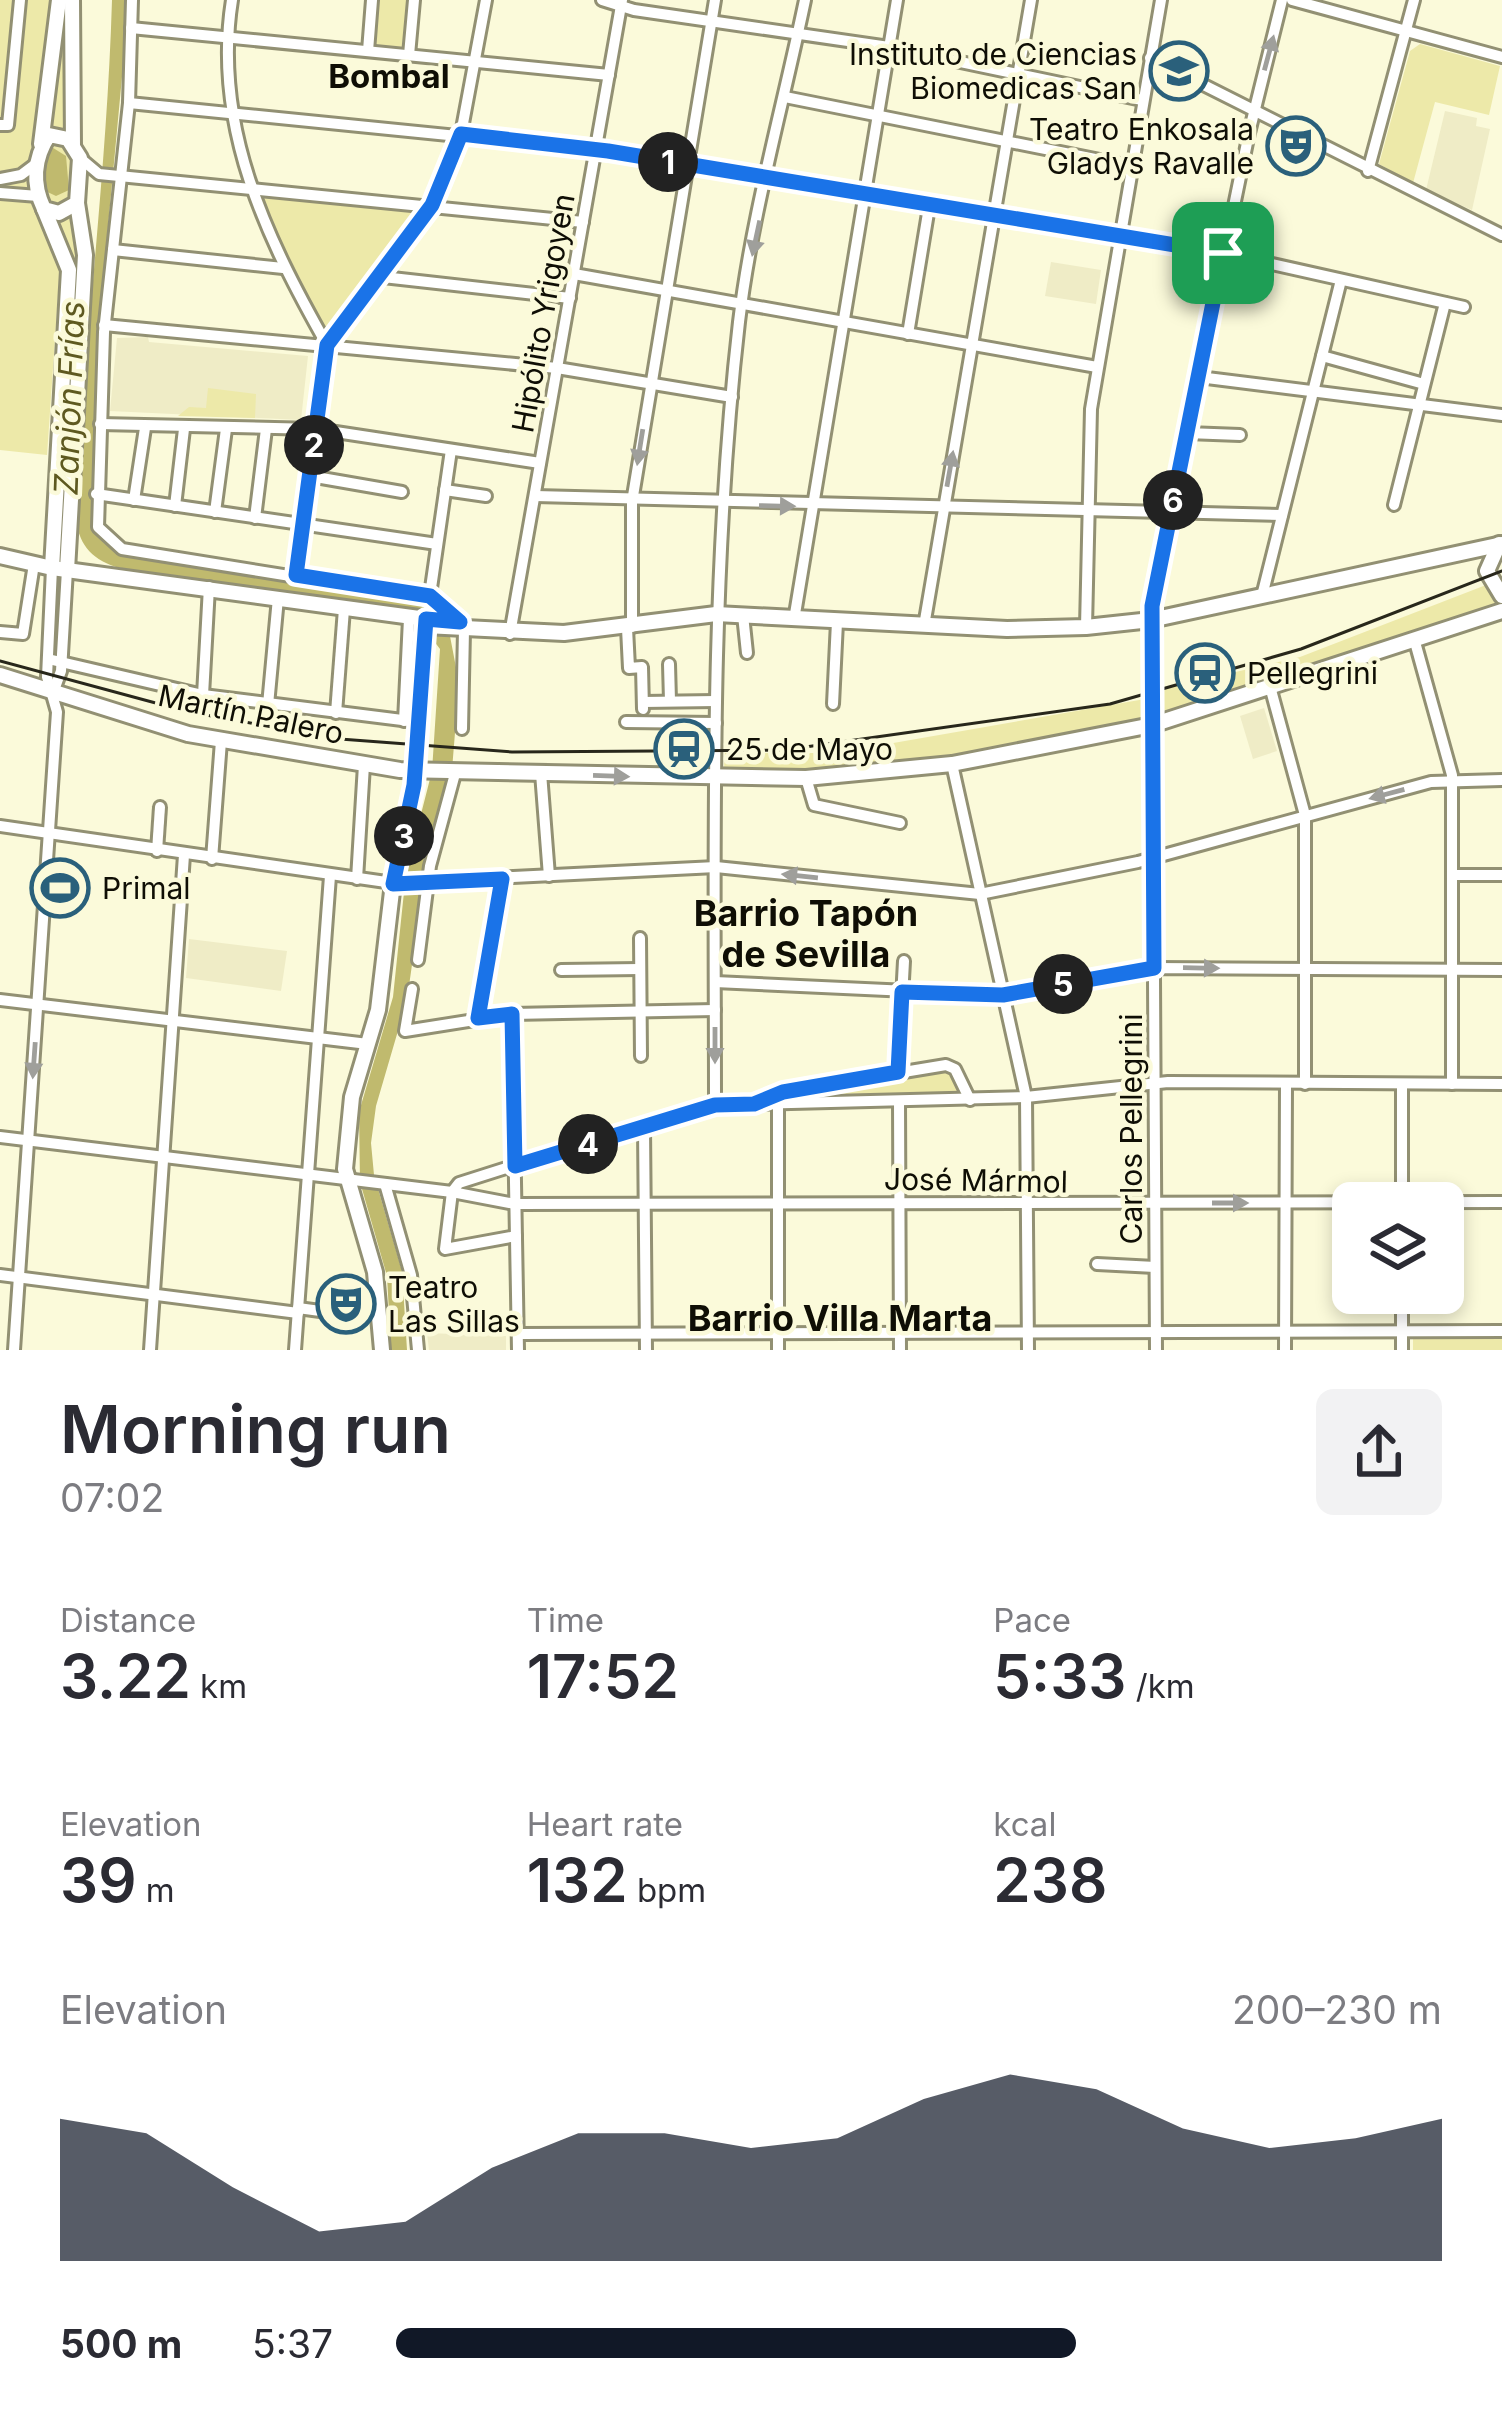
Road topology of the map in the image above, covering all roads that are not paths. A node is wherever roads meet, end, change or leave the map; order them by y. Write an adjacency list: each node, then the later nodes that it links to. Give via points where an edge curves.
1 (20, 0): 38 (street, via 8,125)
2 (58, 0): 43 (main road)
3 (72, 0): 42 (main road)
4 (132, 0): 20 (street)
5 (232, 0): 23 (street)
6 (372, 0): 25 (street)
7 (414, 0): 26 (street)
8 (486, 0): 29 (street)
9 (602, 0): 18 (street)
10 (715, 0): 19 (street)
11 (806, 0): 22 (street)
12 (897, 0): 24 (street)
13 (1031, 0): 30 (street)
14 (1161, 0): 28 (street)
15 (1282, 0): 35 (street, Carlos Pellegrini, one-way to 15)
16 (1292, 0): 21 (street)
17 (1414, 0): 21 (street)
18 (622, 3): 19 (street); 31 (street, Hipólito Yrigoyen)
19 (711, 21): 22 (street); 44 (street)
20 (131, 28): 23 (street); 34 (street)
21 (1405, 31): 27 (street); 46 (street)
22 (798, 34): 24 (street); 32 (street)
23 (227, 37): 25 (street); 36 (street)
24 (889, 47): 30 (street); 37 (street)
25 (368, 51): 26 (street)
26 (409, 55): 29 (street)
27 (1502, 57)
28 (1150, 58): 33 (street); 35 (street)
29 (475, 61): 31 (street); 39 (street)
30 (1017, 74): 33 (street); 40 (street)
31 (609, 75): 41 (street, Hipólito Yrigoyen)
32 (785, 97): 37 (street); 50 (street)
33 (1142, 100): 45 (street)
34 (129, 103): 36 (street); 48 (street)
35 (1253, 112): 46 (street); 63 (street, Carlos Pellegrini)
36 (233, 113): 39 (street); 51 (street)
37 (878, 115): 40 (street); 54 (street)
38 (0, 124)
39 (461, 134): 41 (street); 56 (street)
40 (1006, 141): 45 (street); 58 (street)
41 (596, 150): 44 (street); 59 (street, Hipólito Yrigoyen)
42 (77, 152): 43 (main road, via 54,134); 47 (street); 53 (main road)
43 (38, 157): 49 (street, via 21,175); 55 (main road)
44 (687, 165): 50 (street); 68 (street)
45 (1130, 166): 61 (street)
46 (1368, 171): 60 (street)
47 (100, 174): 48 (street); 53 (street)
48 (119, 176): 51 (street); 62 (street)
49 (0, 178)
50 (768, 180): 54 (street); 71 (street, one-way to 71)
51 (249, 188): 56 (street); 64 (street)
52 (0, 193): 55 (street)
53 (78, 196): 55 (main road, via 59,214); 121 (main road, via 85,256)
54 (866, 197): 57 (street); 73 (street)
55 (40, 202): 121 (main road, via 69,270)
56 (432, 205): 59 (street); 66 (street)
57 (929, 207): 58 (street); 75 (street)
58 (992, 216): 61 (street); 77 (street)
59 (583, 222): 65 (street, Hipólito Yrigoyen)
60 (1502, 235)
61 (1119, 236): 63 (street); 79 (street)
62 (113, 250): 64 (street); 74 (street)
63 (1223, 253): 67 (street); 81 (street, Carlos Pellegrini)
64 (283, 268): 76 (street)
65 (574, 274): 68 (street); 69 (street, Hipólito Yrigoyen)
66 (382, 277): 69 (street); 76 (street)
67 (1341, 280): 70 (street); 78 (street)
68 (665, 292): 71 (street); 82 (street)
69 (570, 298): 80 (street, Hipólito Yrigoyen)
70 (1445, 303): 72 (street); 83 (street)
71 (742, 305): 73 (street); 85 (street)
72 (1464, 308)
73 (845, 323): 75 (street); 108 (street)
74 (104, 325): 76 (street); 88 (street)
75 (908, 334): 77 (street)
76 (327, 345): 80 (street); 93 (street)
77 (971, 345): 79 (street); 110 (street, one-way to 77)
78 (1322, 356): 83 (street); 84 (street)
79 (1097, 367): 112 (street)
80 (557, 368): 82 (street); 97 (street, Hipólito Yrigoyen)
81 (1199, 377): 84 (street); 94 (street, Carlos Pellegrini)
82 (650, 383): 85 (street); 105 (street, one-way to 105)
83 (1424, 384): 86 (street)
84 (1313, 391): 86 (street); 114 (street)
85 (732, 397): 106 (street)
86 (1419, 405): 87 (street); 109 (street)
87 (1502, 415)
88 (100, 424): 89 (street); 101 (street)
89 (145, 428): 90 (street); 104 (street)
90 (184, 429): 91 (street); 107 (street)
91 (226, 429): 92 (street); 111 (street)
92 (266, 429): 93 (street); 115 (street)
93 (316, 429): 96 (street); 98 (street)
94 (1187, 433): 95 (street); 113 (street, Carlos Pellegrini)
95 (1240, 435)
96 (451, 450): 97 (street); 99 (street)
97 (541, 463): 103 (street, Hipólito Yrigoyen)
98 (310, 476): 100 (street); 116 (street)
99 (445, 490): 102 (street); 117 (street)
100 (402, 492)
101 (95, 494): 104 (street); 122 (street, via 109,543)
102 (487, 496)
103 (535, 496): 105 (street); 141 (street, Hipólito Yrigoyen)
104 (134, 500): 107 (street)
105 (632, 502): 106 (street); 140 (street)
106 (722, 505): 108 (street, one-way to 108); 130 (street)
107 (175, 506): 111 (street)
108 (814, 506): 110 (street); 133 (street)
109 (1394, 506)
110 (943, 508): 112 (street); 138 (street)
111 (215, 512): 115 (street)
112 (1087, 513): 113 (street); 139 (street)
113 (1170, 514): 114 (street); 134 (street, Carlos Pellegrini)
114 (1282, 515): 126 (street)
115 (254, 518): 116 (street)
116 (303, 525): 117 (street); 122 (street)
117 (437, 544): 125 (street)
118 (1501, 544): 124 (main road, via 1488,563); 126 (main road)
119 (0, 556): 120 (main road)
120 (34, 564): 121 (main road); 142 (street, via 23,634)
121 (60, 569): 123 (main road); 145 (street); 146 (street)
122 (296, 575): 125 (street)
123 (209, 587): 127 (main road); 151 (street)
124 (1499, 588)
125 (430, 596): 137 (street)
126 (1262, 596): 134 (main road)
127 (278, 598): 128 (main road); 155 (street)
128 (344, 609): 132 (main road); 156 (street)
129 (1502, 611): 143 (main road, Martín Palero)
130 (716, 614): 131 (main road); 140 (main road); 153 (street)
131 (743, 615): 133 (main road); 144 (street)
132 (409, 619): 136 (main road); 157 (street)
133 (794, 620): 135 (main road)
134 (1151, 620): 139 (main road); 160 (street, Carlos Pellegrini)
135 (837, 622): 138 (main road); 154 (street)
136 (430, 624): 137 (main road); 157 (main road)
137 (462, 626): 141 (main road); 161 (street)
138 (923, 626): 139 (main road)
139 (1086, 627)
140 (630, 628): 141 (main road); 152 (street, via 629,668 642,667 643,705)
141 (511, 630)
142 (0, 632)
143 (1415, 643): 149 (main road, Martín Palero); 169 (street)
144 (747, 653)
145 (48, 659): 146 (street, Martín Palero); 150 (street)
146 (62, 663): 150 (street); 151 (street, Martín Palero)
147 (669, 664): 152 (street)
148 (0, 675): 150 (main road, Martín Palero)
149 (1271, 690): 160 (main road, Martín Palero); 173 (street)
150 (53, 693): 162 (main road, Martín Palero); 176 (street)
151 (203, 695): 155 (street, Martín Palero)
152 (670, 701): 153 (street)
153 (716, 701): 159 (street)
154 (832, 704)
155 (268, 705): 156 (street, Martín Palero)
156 (336, 713): 157 (street, Martín Palero)
157 (411, 722): 165 (main road)
158 (626, 722): 159 (street)
159 (716, 723): 168 (street)
160 (1152, 725): 163 (main road, Martín Palero); 179 (street, Carlos Pellegrini)
161 (462, 729)
162 (221, 741): 164 (main road, Martín Palero); 180 (street)
163 (952, 764): 167 (main road, Martín Palero); 189 (street)
164 (372, 766): 165 (main road, Martín Palero); 171 (main road, via 403,781); 186 (street)
165 (439, 771): 166 (main road, Martín Palero); 171 (main road); 188 (street)
166 (541, 773): 168 (main road, Martín Palero, one-way to 168); 185 (street)
167 (806, 778): 168 (main road, Martín Palero); 174 (street, via 814,805)
168 (716, 779): 181 (street)
169 (1453, 779): 170 (street); 173 (street, one-way to 173); 182 (street)
170 (1502, 780)
171 (412, 803): 188 (main road)
172 (160, 807): 177 (street)
173 (1305, 815): 179 (street); 195 (street)
174 (900, 823)
175 (0, 826): 176 (street)
176 (48, 836): 177 (street); 204 (street)
177 (158, 851): 178 (street)
178 (184, 855): 180 (street); 209 (street)
179 (1153, 857): 189 (street); 193 (street, Carlos Pellegrini)
180 (212, 859): 184 (street)
181 (716, 867): 185 (street); 189 (street, one-way to 181); 199 (street)
182 (1453, 875): 183 (street); 197 (street)
183 (1502, 875)
184 (329, 876): 186 (street); 210 (street)
185 (549, 876): 187 (street)
186 (357, 879): 188 (street)
187 (502, 879): 188 (street); 208 (street)
188 (412, 883): 191 (street); 211 (main road)
189 (980, 894): 202 (street)
190 (640, 938): 194 (street)
191 (418, 960)
192 (904, 961): 201 (street)
193 (1154, 968): 195 (street, one-way to 195); 202 (street); 214 (street, Carlos Pellegrini)
194 (640, 969): 196 (street); 206 (street)
195 (1306, 969): 197 (street); 216 (street)
196 (561, 970)
197 (1453, 970): 198 (street); 218 (street)
198 (1502, 970)
199 (715, 982): 201 (street); 205 (street)
200 (412, 988): 208 (street, via 404,1030)
201 (902, 992): 202 (street); 213 (street)
202 (1003, 995): 220 (street)
203 (0, 1000): 204 (street)
204 (38, 1005): 209 (street); 228 (street, one-way to 228)
205 (715, 1010): 206 (street); 225 (street, one-way to 225)
206 (641, 1012): 207 (street); 212 (street)
207 (512, 1014): 208 (street); 230 (street)
208 (478, 1018)
209 (172, 1020): 210 (street); 229 (street)
210 (318, 1039): 211 (street); 231 (street)
211 (368, 1044): 232 (main road, via 352,1097)
212 (641, 1056)
213 (898, 1072): 221 (street, via 952,1066); 223 (street)
214 (1154, 1083): 215 (street); 220 (street); 244 (street, Carlos Pellegrini)
215 (1286, 1084): 216 (street); 239 (street)
216 (1305, 1084): 217 (street)
217 (1402, 1084): 218 (street); 233 (street)
218 (1452, 1084): 219 (street)
219 (1502, 1084)
220 (1026, 1097): 221 (street); 243 (street)
221 (970, 1100): 222 (street)
222 (899, 1101): 224 (street); 238 (street)
223 (754, 1104): 224 (street); 225 (street)
224 (778, 1104): 242 (street)
225 (715, 1105): 226 (street)
226 (644, 1127): 230 (street); 235 (street)
227 (0, 1138): 228 (street, José Mármol)
228 (28, 1141): 229 (street, José Mármol); 249 (street)
229 (163, 1158): 231 (street, José Mármol); 250 (street)
230 (515, 1166): 234 (street); 241 (street)
231 (308, 1175): 232 (street, José Mármol); 251 (street)
232 (367, 1182): 234 (street, José Mármol); 266 (main road); 267 (street, via 412,1275)
233 (1402, 1182)
234 (452, 1192): 241 (street, José Mármol); 245 (street, via 445,1249)
235 (644, 1202): 241 (street, José Mármol); 242 (street, José Mármol); 257 (street)
236 (1464, 1202): 237 (street, José Mármol)
237 (1502, 1202)
238 (899, 1203): 242 (street, José Mármol); 243 (street, José Mármol); 258 (street)
239 (1286, 1203): 240 (street, José Mármol); 244 (street, José Mármol, one-way to 239); 261 (street)
240 (1332, 1203)
241 (515, 1204): 245 (street)
242 (777, 1204): 254 (street)
243 (1028, 1204): 244 (street, José Mármol); 259 (street)
244 (1155, 1204): 247 (street, Carlos Pellegrini)
245 (516, 1236): 262 (street)
246 (1097, 1264): 247 (street)
247 (1155, 1268): 260 (street, Carlos Pellegrini)
248 (0, 1275): 249 (street)
249 (19, 1278): 250 (street); 263 (street)
250 (154, 1295): 251 (street); 264 (street)
251 (298, 1311): 252 (street); 265 (street)
252 (335, 1313)
253 (1402, 1314): 255 (street)
254 (778, 1331): 257 (street); 258 (street); 270 (street)
255 (1402, 1331): 256 (street); 261 (street); 275 (street)
256 (1502, 1331)
257 (646, 1332): 262 (street); 269 (street)
258 (900, 1332): 259 (street); 271 (street)
259 (1028, 1332): 260 (street); 272 (street)
260 (1156, 1332): 261 (street); 273 (street, Carlos Pellegrini)
261 (1285, 1332): 274 (street)
262 (518, 1334): 268 (street)
263 (14, 1350)
264 (150, 1350)
265 (295, 1350)
266 (382, 1350)
267 (418, 1350)
268 (518, 1350)
269 (646, 1350)
270 (778, 1350)
271 (900, 1350)
272 (1028, 1350)
273 (1156, 1350)
274 (1285, 1350)
275 (1402, 1350)

